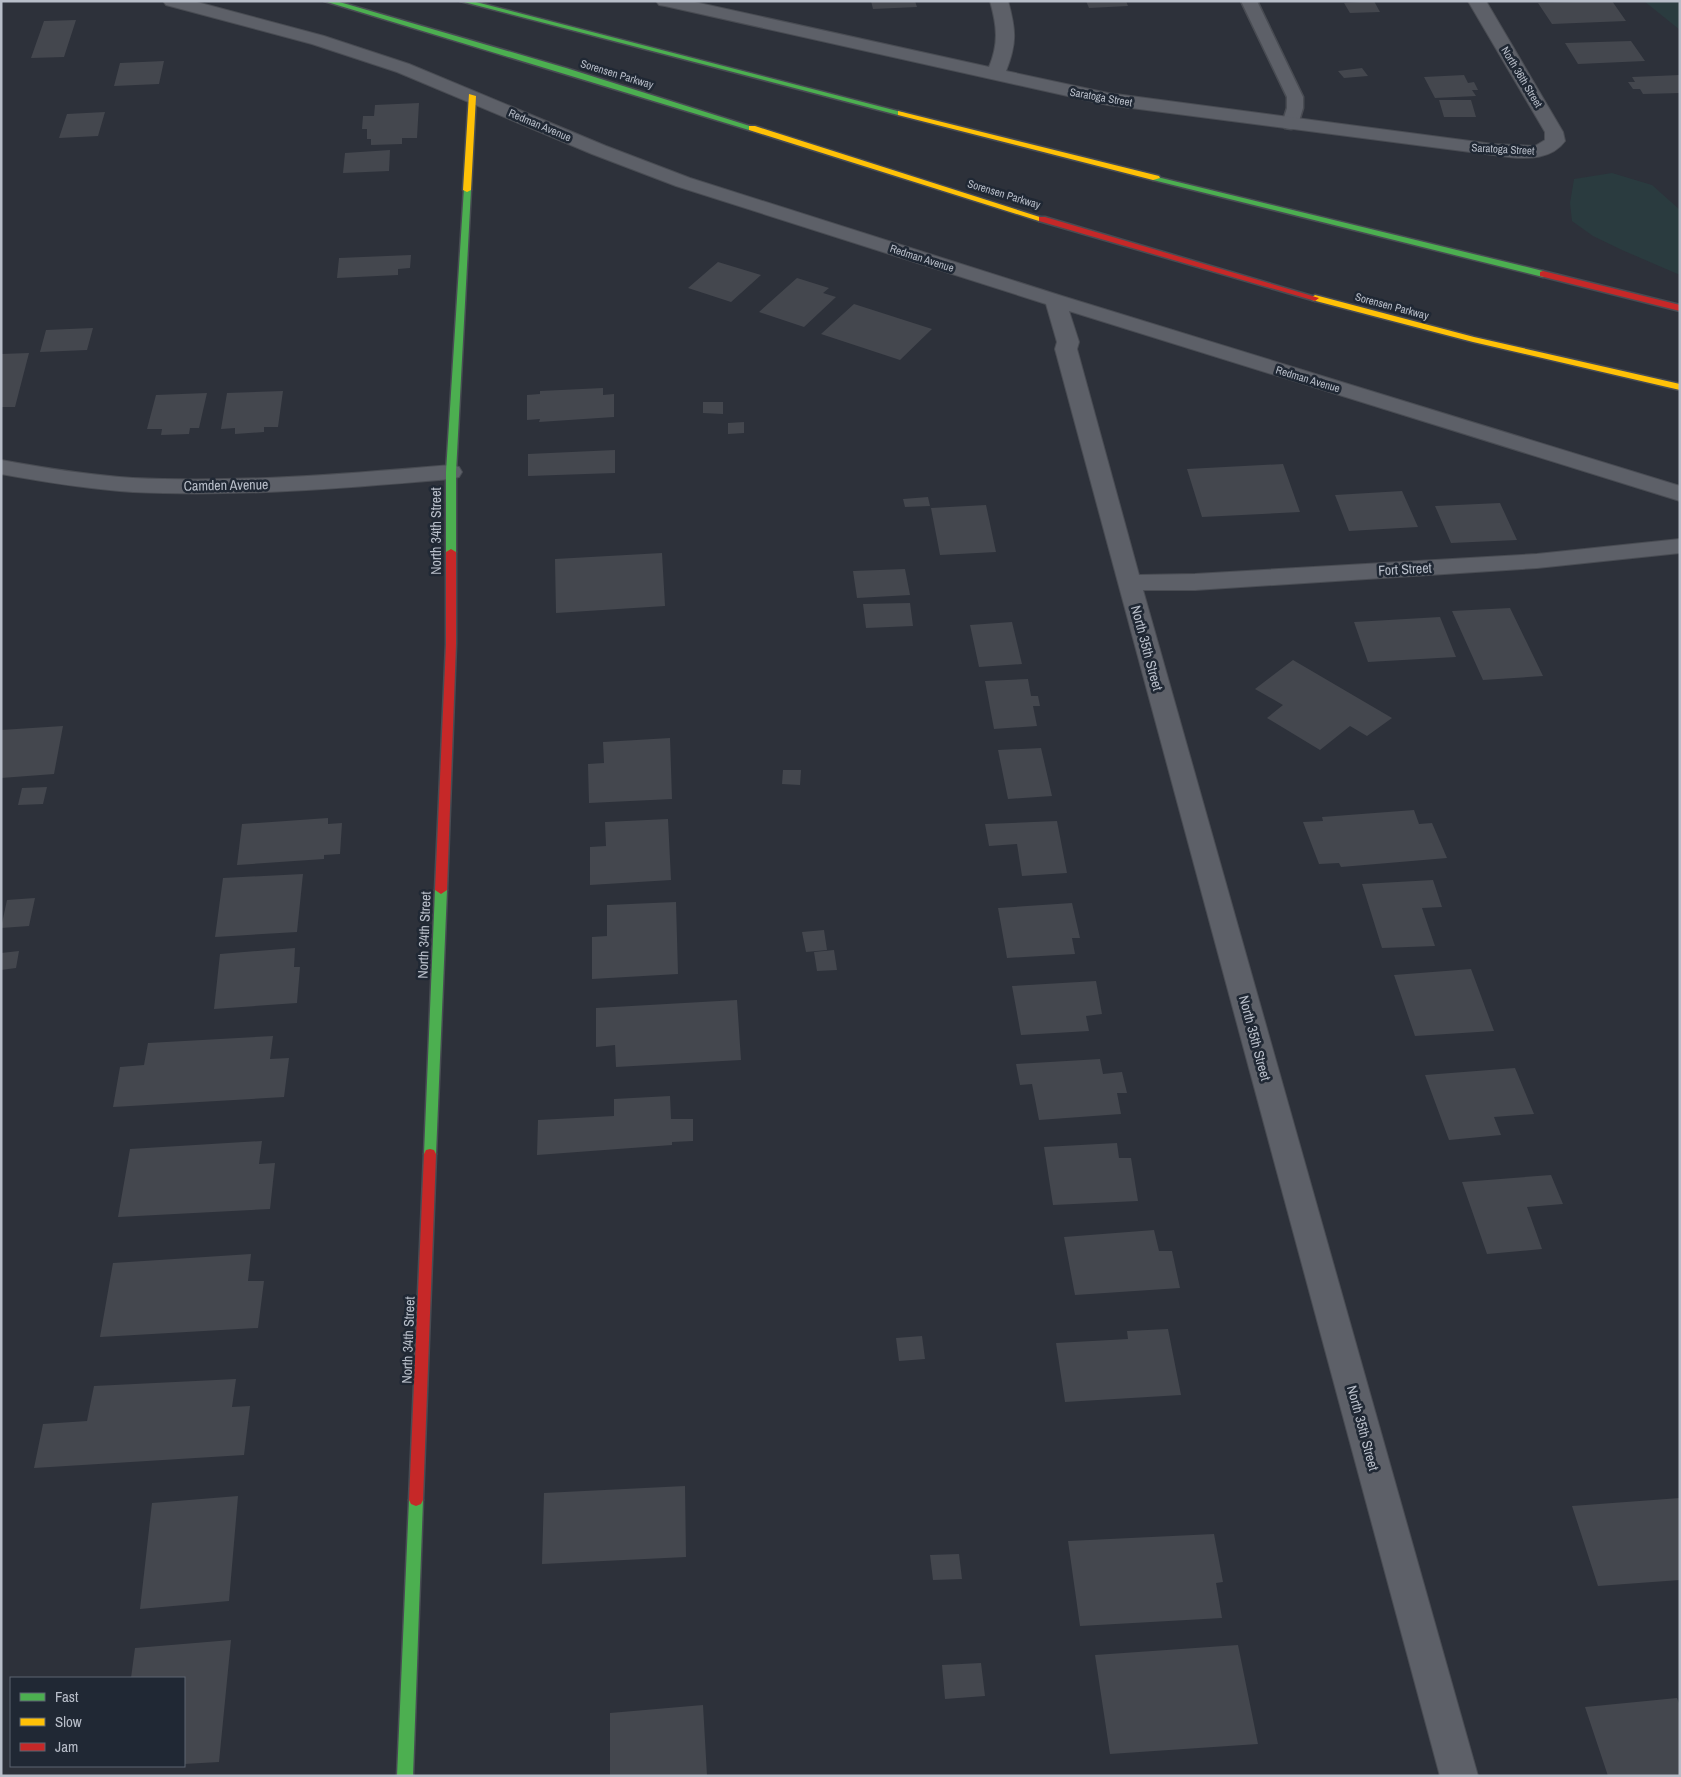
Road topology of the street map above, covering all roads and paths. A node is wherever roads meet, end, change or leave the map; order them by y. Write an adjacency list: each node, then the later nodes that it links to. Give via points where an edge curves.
1 (172, 1): 9 (street, Redman Avenue, via 318,40 403,68)
2 (327, 1): 14 (main road, Sorensen Parkway, via 1266,285 1449,334)
3 (463, 1): 13 (main road, via 1328,222)
4 (665, 1): 8 (street, Saratoga Street)
5 (999, 1): 8 (street, via 1007,28 1006,48)
6 (1249, 1): 10 (lane, via 1295,97 1296,108)
7 (1477, 1): 11 (street, North 36th Street, via 1554,132 1555,141)
8 (995, 76): 10 (street, Saratoga Street, via 1108,99)
9 (472, 96): 12 (street, Redman Avenue, via 683,182); 16 (main road, North 34th Street)
10 (1291, 124): 11 (street, Saratoga Street, via 1492,150)
11 (1544, 150)
12 (1055, 300): 17 (street, Redman Avenue); 19 (street, North 35th Street)
13 (1680, 308)
14 (1680, 387)
15 (1, 467): 16 (street, Camden Avenue, via 110,483 164,486 226,486)
16 (451, 472): 20 (main road, North 34th Street, via 452,644)
17 (1680, 494)
18 (1680, 546): 19 (street, Fort Street, via 1537,561 1195,582)
19 (1129, 583): 21 (street, North 35th Street)
20 (405, 1776)
21 (1459, 1776)

